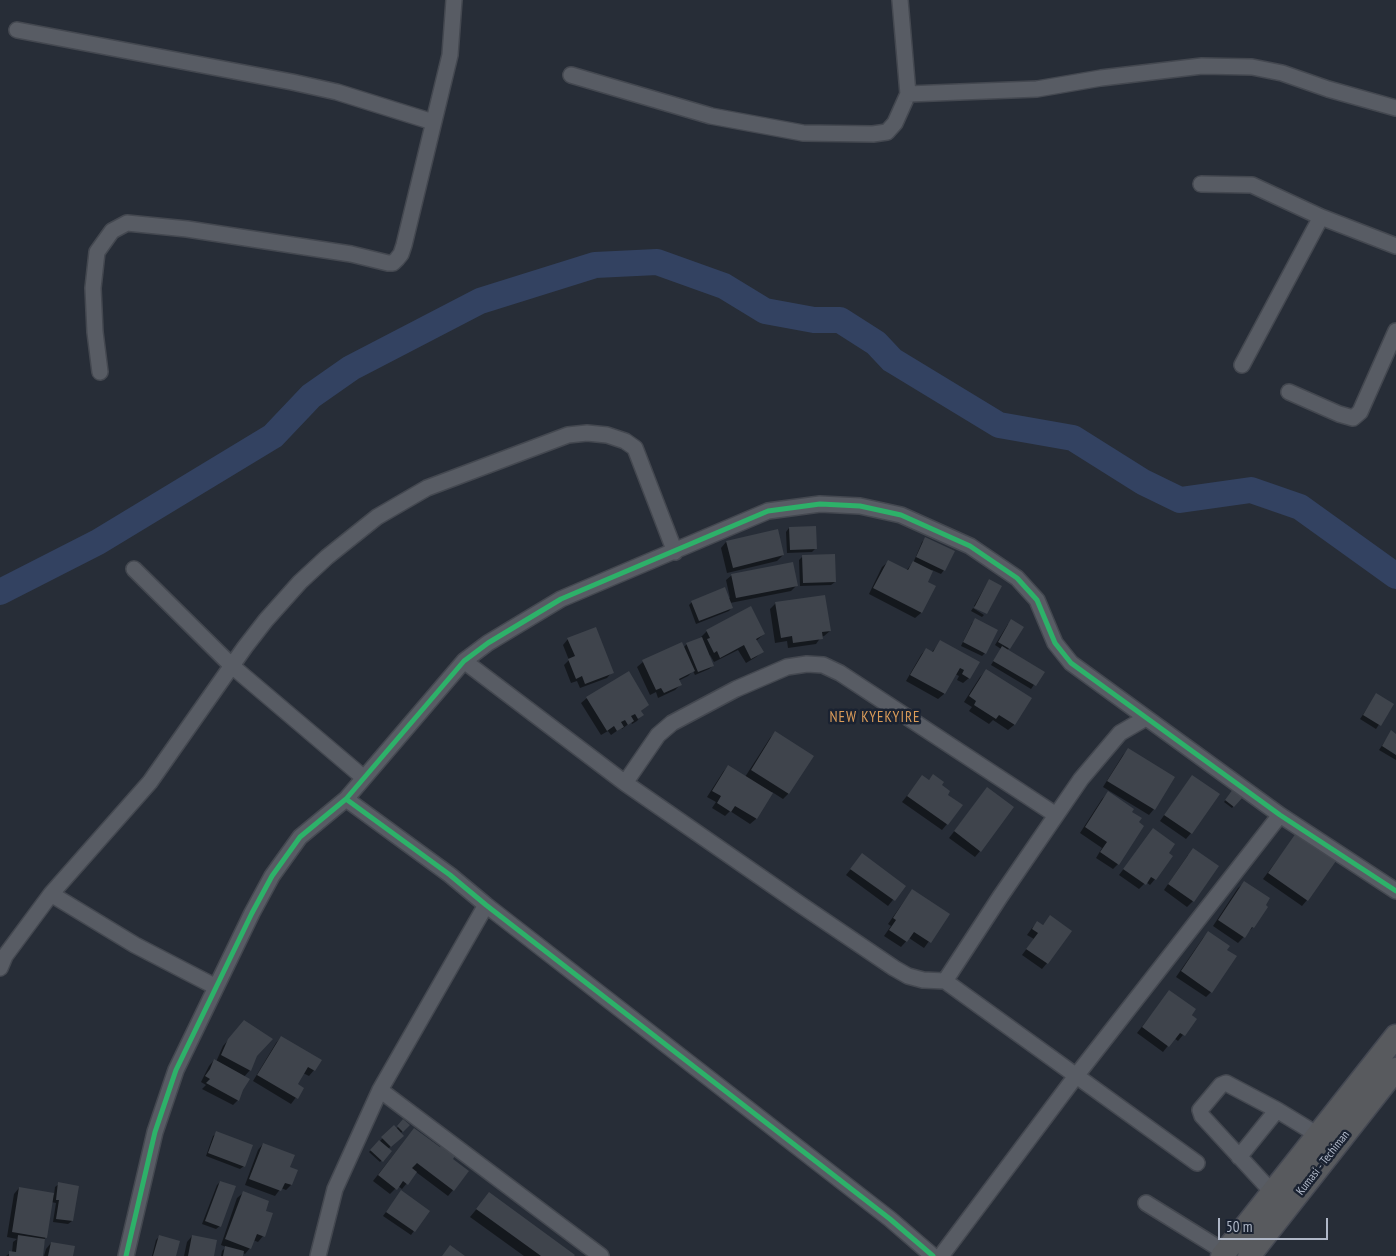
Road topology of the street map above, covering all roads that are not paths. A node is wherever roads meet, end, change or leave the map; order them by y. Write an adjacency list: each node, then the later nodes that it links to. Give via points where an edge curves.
1 (454, 0): 7 (street, via 450,55)
2 (900, 0): 5 (street)
3 (17, 30): 7 (street, via 301,84)
4 (571, 75): 5 (street, via 711,116 804,133 887,132 895,123)
5 (908, 94): 6 (street, via 1037,89 1202,66 1252,67)
6 (1396, 108)
7 (433, 122): 13 (street, via 404,245 393,263 188,229 127,223 112,231 97,252 93,288)
8 (1201, 184): 9 (street, via 1252,184)
9 (1321, 217): 10 (street); 12 (street)
10 (1396, 246)
11 (1396, 331): 14 (street, via 1360,412 1353,418)
12 (1242, 365)
13 (100, 372)
14 (1289, 392)
15 (675, 552): 17 (street, via 561,599); 18 (street, via 635,448 625,440 607,435 568,435 426,488 377,517 300,582 266,620); 19 (street, via 768,511 795,506 860,506 901,515 970,546 1017,578 1037,600 1055,643 1071,663)
16 (134, 569): 18 (street)
17 (464, 661): 20 (street); 21 (street)
18 (232, 666): 20 (street); 26 (street, via 150,782)
19 (1146, 718): 23 (street, via 1120,733); 24 (street)
20 (364, 778): 22 (street)
21 (625, 783): 23 (street, via 658,736 672,723 736,689 787,667 823,665); 29 (street, via 894,968 922,980)
22 (346, 799): 27 (street); 30 (street, via 300,837 272,876)
23 (1056, 815): 29 (street)
24 (1280, 815): 25 (street); 33 (street)
25 (1396, 891)
26 (51, 894): 28 (street, via 5,956); 30 (street, via 135,945)
27 (486, 905): 34 (street); 45 (street, via 890,1218)
28 (0, 968)
29 (945, 981): 33 (street)
30 (216, 987): 42 (street, via 176,1070 155,1132)
31 (1396, 1036): 36 (highway)
32 (1396, 1069): 47 (highway, Kumasi - Techiman)
33 (1076, 1076): 38 (street); 46 (street)
34 (380, 1090): 43 (street, via 335,1189); 44 (street)
35 (1277, 1110): 36 (street); 37 (street); 37 (street, via 1226,1083 1200,1110)
36 (1318, 1135): 39 (highway)
37 (1240, 1156): 39 (street)
38 (1197, 1162)
39 (1272, 1192): 41 (highway)
40 (1146, 1204): 41 (street)
41 (1224, 1254)
42 (126, 1256)
43 (318, 1256)
44 (602, 1256)
45 (933, 1256)
46 (941, 1256)
47 (1249, 1256)

